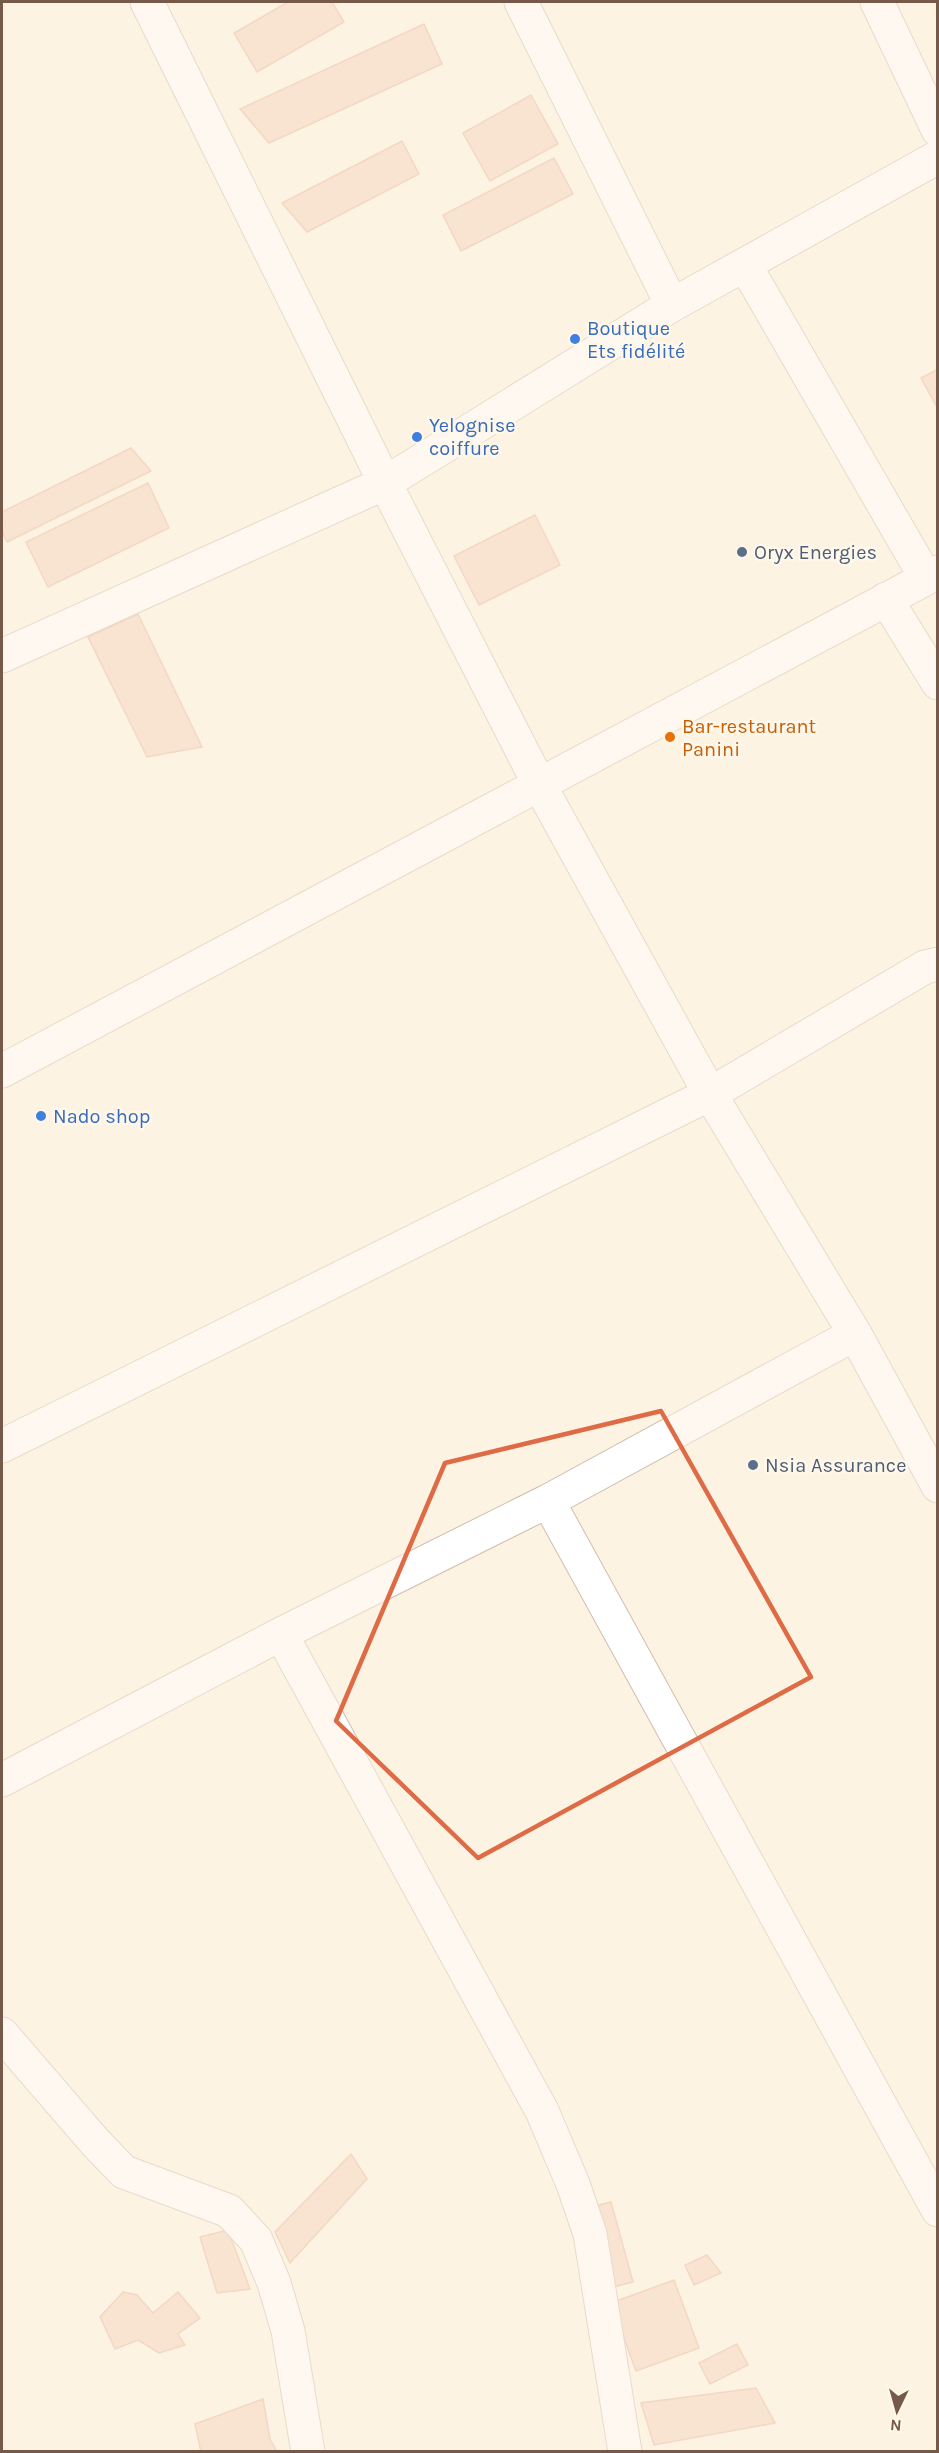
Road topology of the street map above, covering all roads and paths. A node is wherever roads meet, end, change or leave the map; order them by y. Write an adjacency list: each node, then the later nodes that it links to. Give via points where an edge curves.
1 (147, 2): 8 (street)
2 (521, 2): 7 (street)
3 (877, 2): 4 (street)
4 (938, 130)
5 (938, 157): 6 (street)
6 (745, 265): 7 (street); 9 (street)
7 (672, 305): 8 (street)
8 (385, 483): 11 (street); 13 (street)
9 (932, 575): 10 (street)
10 (886, 599): 12 (street); 13 (street)
11 (5, 647)
12 (938, 683)
13 (540, 786): 15 (street); 16 (street)
14 (938, 963): 16 (street, via 924,966)
15 (2, 1071)
16 (710, 1094): 17 (street); 18 (street)
17 (855, 1334): 19 (street); 20 (street)
18 (2, 1446)
19 (938, 1486)
20 (548, 1501): 21 (street); 24 (street)
21 (281, 1634): 22 (street); 26 (street, via 542,2111 573,2184 590,2234)
22 (2, 1780)
23 (2, 2034): 25 (street, via 124,2172 229,2211 256,2240 288,2331)
24 (938, 2210)
25 (308, 2451)
26 (625, 2451)

